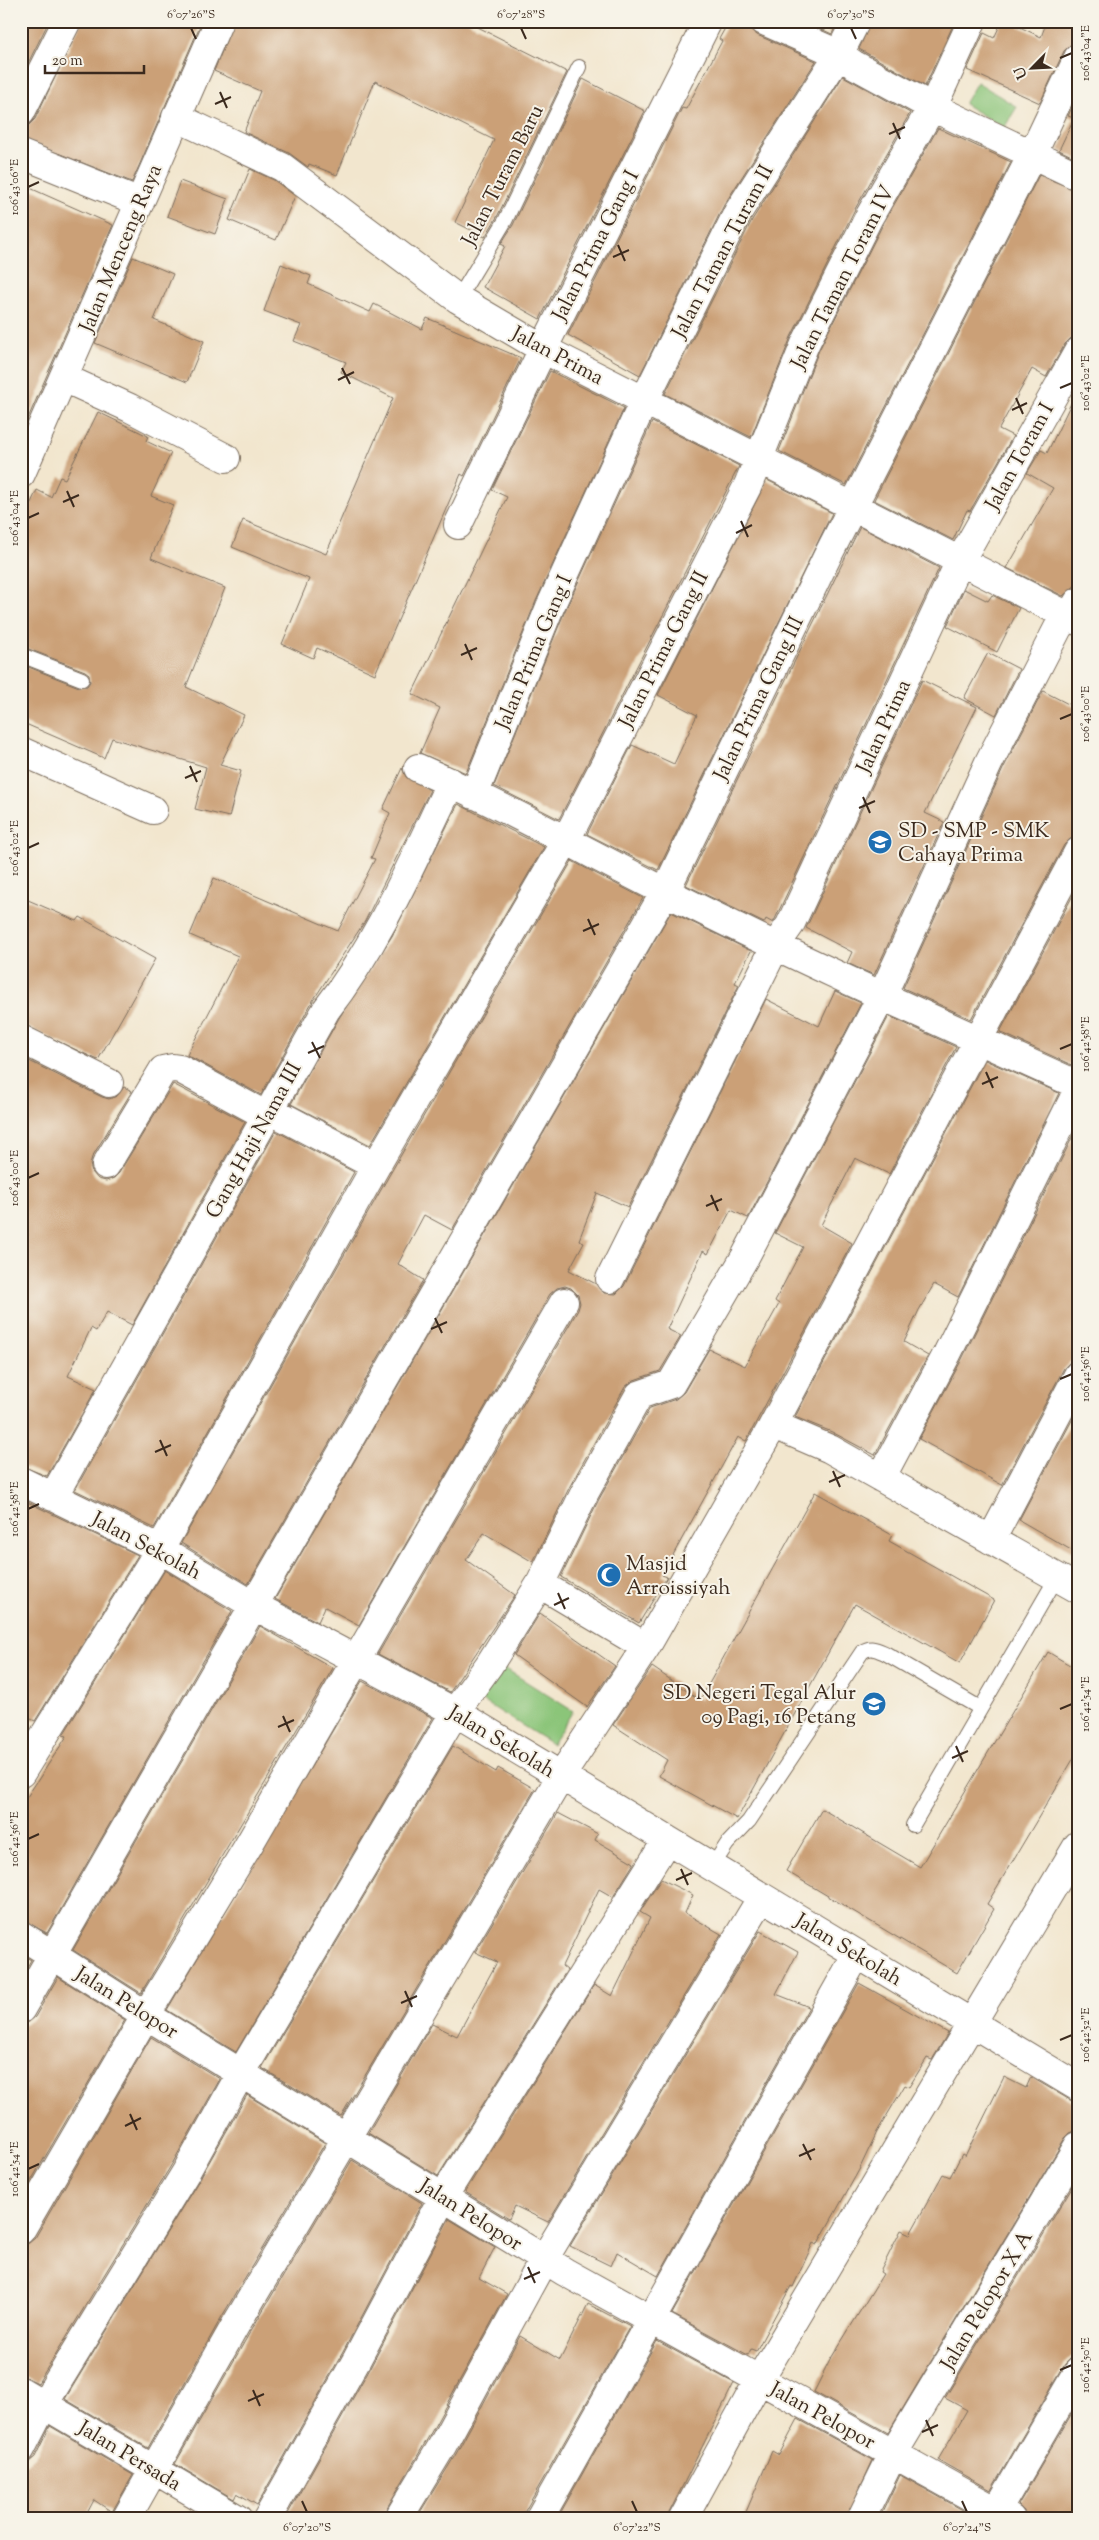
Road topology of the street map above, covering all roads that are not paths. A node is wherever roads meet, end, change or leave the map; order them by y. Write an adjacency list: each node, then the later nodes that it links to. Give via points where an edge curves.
1 (67, 21): 11 (street)
2 (219, 21): 12 (street, Jalan Menceng Raya)
3 (708, 21): 18 (street, Jalan Prima Gang I)
4 (764, 21): 7 (street)
5 (856, 21): 7 (street, Jalan Taman Turam II)
6 (972, 21): 10 (street, Jalan Taman Toram IV)
7 (839, 54): 10 (street); 21 (street, Jalan Taman Turam II, via 738,212)
8 (1078, 58): 13 (street, Jalan Prima Gang III)
9 (579, 67): 17 (lane, Jalan Turam Baru, via 505,221)
10 (934, 104): 13 (street); 24 (street, Jalan Taman Toram IV, via 869,217 805,344)
11 (21, 112)
12 (176, 117): 16 (street, Jalan Menceng Raya); 17 (street, Jalan Prima, via 282,167)
13 (1033, 153): 15 (street); 26 (street, Jalan Prima Gang III)
14 (21, 154): 16 (street)
15 (1078, 176)
16 (140, 202): 20 (street, Jalan Menceng Raya)
17 (458, 299): 18 (street, Jalan Prima)
18 (542, 349): 21 (street, Jalan Prima); 27 (street, Jalan Prima Gang I)
19 (1078, 352): 28 (street, Jalan Toram I)
20 (64, 378): 22 (street, Jalan Menceng Raya); 23 (street)
21 (644, 401): 24 (street, Jalan Prima); 35 (street, Jalan Prima Gang I, via 550,607)
22 (28, 437): 25 (street, Jalan Menceng Raya)
23 (226, 458)
24 (757, 458): 26 (street, Jalan Prima); 37 (street, Jalan Prima Gang II, via 748,485)
25 (21, 474)
26 (853, 506): 28 (street, Jalan Prima); 39 (street, Jalan Prima Gang III)
27 (458, 524)
28 (960, 561): 29 (street, Jalan Prima); 40 (street, Jalan Prima, via 790,925)
29 (1075, 614): 41 (street, via 1059,626 990,762)
30 (21, 655): 31 (lane)
31 (82, 679)
32 (21, 751): 36 (street)
33 (418, 768): 34 (street)
34 (451, 782): 35 (street); 47 (street, Gang Haji Nama III, via 384,920 355,972 326,1010)
35 (474, 795): 37 (street)
36 (153, 810)
37 (566, 840): 39 (street); 49 (street, Jalan Prima Gang II)
38 (1078, 852): 43 (street)
39 (665, 892): 40 (street); 61 (street, Jalan Prima Gang III)
40 (776, 945): 41 (street); 50 (street, Jalan Prima)
41 (882, 996): 43 (street); 60 (street, via 745,1257 671,1384 639,1395 584,1494)
42 (21, 1039): 44 (street)
43 (978, 1039): 45 (street); 53 (street)
44 (109, 1083)
45 (1078, 1085)
46 (1078, 1090): 54 (street, via 947,1354)
47 (268, 1113): 48 (street, via 180,1069 163,1070); 49 (street); 56 (street, Gang Haji Nama III)
48 (106, 1165)
49 (376, 1166): 58 (street, Jalan Prima Gang II)
50 (610, 1279)
51 (564, 1302): 63 (street)
52 (1078, 1374): 57 (street)
53 (770, 1429): 54 (street, via 779,1427 830,1449); 62 (street)
54 (881, 1478): 57 (street)
55 (21, 1481): 56 (street, Jalan Sekolah)
56 (53, 1497): 58 (street, Jalan Sekolah)
57 (991, 1540): 59 (street)
58 (160, 1549): 61 (street, Jalan Sekolah); 66 (street, Jalan Prima Gang II)
59 (1067, 1583): 64 (lane)
60 (540, 1584): 62 (street); 65 (street, via 489,1665)
61 (254, 1605): 63 (street, Jalan Sekolah); 75 (street, Jalan Prima Gang III)
62 (646, 1647): 67 (street)
63 (357, 1659): 65 (street, Jalan Sekolah); 77 (street)
64 (980, 1708): 68 (lane); 71 (lane, via 885,1653 868,1648 862,1652 749,1821 727,1844)
65 (454, 1712): 67 (street, Jalan Sekolah); 79 (street)
66 (21, 1773)
67 (560, 1776): 69 (street, Jalan Sekolah); 81 (street)
68 (913, 1825)
69 (667, 1840): 71 (street, Jalan Sekolah); 83 (street)
70 (1078, 1844): 78 (street)
71 (712, 1867): 72 (street, Jalan Sekolah)
72 (762, 1897): 74 (street, Jalan Sekolah); 85 (street)
73 (21, 1935): 75 (street, Jalan Pelopor)
74 (857, 1954): 78 (street, Jalan Sekolah); 86 (street)
75 (53, 1955): 76 (street, Jalan Prima Gang III); 77 (street, Jalan Pelopor)
76 (21, 2009)
77 (146, 2015): 79 (street, Jalan Pelopor); 84 (street)
78 (970, 2022): 80 (street, Jalan Sekolah); 88 (street)
79 (242, 2073): 81 (street, Jalan Pelopor); 89 (street, via 186,2172)
80 (1078, 2087)
81 (348, 2138): 83 (street, Jalan Pelopor); 92 (street, via 235,2326)
82 (1078, 2146): 91 (street, Jalan Pelopor X A)
83 (443, 2197): 85 (street, Jalan Pelopor); 96 (street, via 357,2360)
84 (21, 2230)
85 (544, 2259): 86 (street, Jalan Pelopor); 97 (street, via 442,2446)
86 (652, 2320): 88 (street, Jalan Pelopor); 98 (street)
87 (1078, 2372): 93 (street)
88 (759, 2380): 91 (street, Jalan Pelopor); 99 (street)
89 (32, 2397): 90 (street); 92 (street, Jalan Persada)
90 (21, 2449)
91 (893, 2454): 93 (street, Jalan Pelopor); 100 (street, Jalan Pelopor X A)
92 (155, 2469): 94 (street); 95 (street, Jalan Persada)
93 (1000, 2516)
94 (126, 2519)
95 (238, 2519)
96 (267, 2519)
97 (398, 2519)
98 (539, 2519)
99 (683, 2519)
100 (861, 2519)

